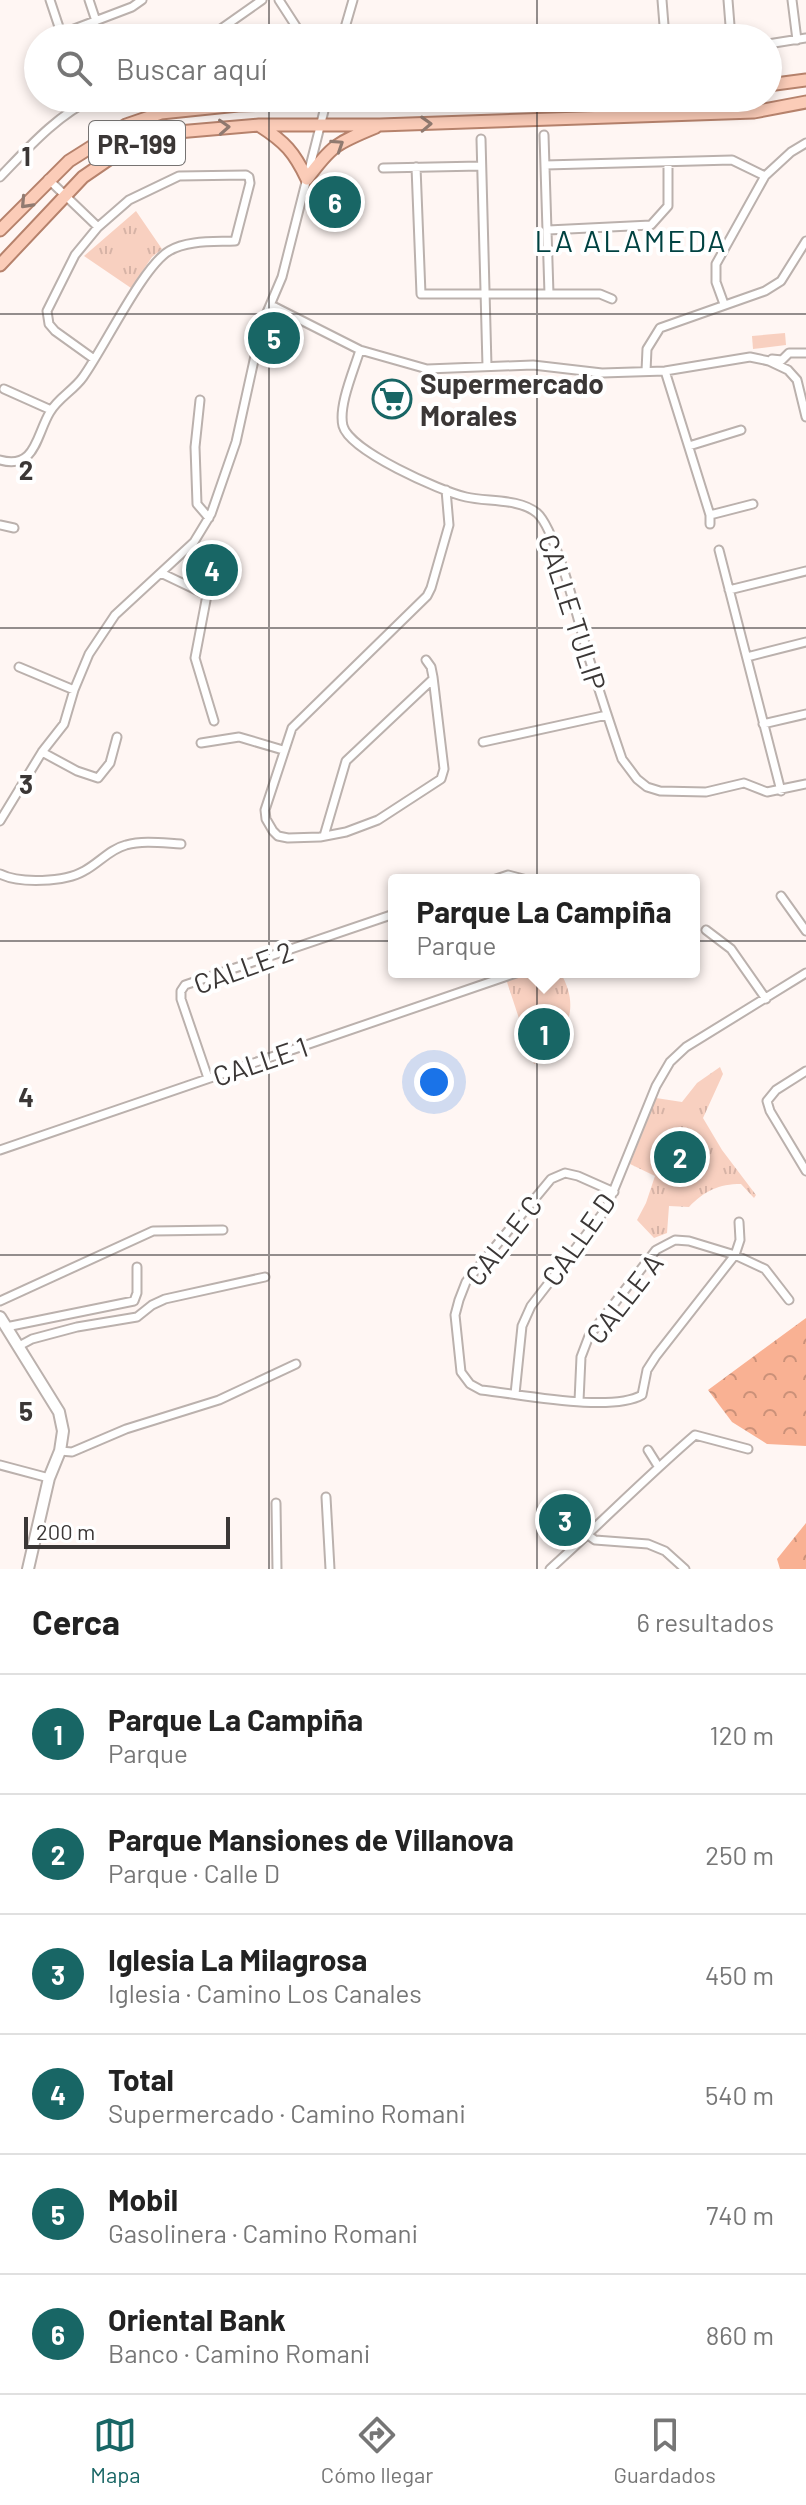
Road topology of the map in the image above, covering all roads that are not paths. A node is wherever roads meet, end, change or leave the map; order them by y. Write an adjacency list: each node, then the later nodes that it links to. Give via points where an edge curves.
1 (50, 0): 11 (street)
2 (89, 0): 10 (street)
3 (142, 0): 10 (street)
4 (262, 0): 13 (street)
5 (279, 0): 14 (street)
6 (353, 0): 15 (street)
7 (662, 0): 16 (street)
8 (728, 0): 17 (street)
9 (792, 0): 18 (street)
10 (96, 21): 12 (street)
11 (58, 24)
12 (89, 24)
13 (228, 24)
14 (294, 24)
15 (346, 24)
16 (664, 24)
17 (730, 24)
18 (802, 39): 19 (street)
19 (782, 42)
20 (806, 80): 21 (main road)
21 (782, 83)
22 (806, 102): 23 (main road, PR-199, one-way to 22)
23 (782, 107)
24 (69, 112): 41 (street)
25 (164, 112): 42 (main road, PR-199, via 126,125)
26 (319, 112): 30 (main road, PR-199)
27 (324, 112): 43 (street)
28 (328, 112): 31 (main road, PR-199)
29 (754, 112): 31 (main road, PR-199, one-way to 29)
30 (259, 125): 43 (main road, via 281,139); 44 (main road, PR-199, one-way to 30, via 83,177 145,139)
31 (380, 125): 43 (main road, one-way to 31, via 340,142)
32 (544, 135): 36 (street)
33 (481, 139): 37 (street)
34 (806, 143): 40 (street)
35 (668, 162): 36 (street); 40 (street, via 732,160); 47 (street, via 668,206 651,225)
36 (545, 165): 47 (street)
37 (481, 166): 38 (street); 51 (street)
38 (416, 167): 39 (street); 51 (street, via 421,294)
39 (383, 168)
40 (765, 176): 53 (street, via 716,264)
41 (0, 177)
42 (48, 179): 44 (street); 46 (main road, PR-199, one-way to 46)
43 (307, 179): 54 (street)
44 (64, 195): 45 (street); 49 (main road, PR-199)
45 (98, 227): 57 (street, via 75,255 47,311 55,331); 57 (street, via 129,200 179,176 249,177 235,241 185,244 167,252 147,274)
46 (0, 230)
47 (548, 230): 50 (street)
48 (806, 241): 53 (street, via 781,281)
49 (0, 265)
50 (549, 294): 51 (street); 52 (street, via 600,294)
51 (484, 296): 59 (street)
52 (612, 299)
53 (724, 304): 60 (street, via 660,328 647,349)
54 (271, 305): 55 (street); 71 (street, via 262,324 236,442)
55 (360, 350): 59 (street, via 427,369); 69 (street, CALLE TULIP, via 341,411 350,439 370,455)
56 (806, 353): 58 (street)
57 (94, 359): 64 (street)
58 (761, 359): 61 (street); 65 (street, via 794,376)
59 (487, 366): 60 (street)
60 (646, 371): 61 (street)
61 (665, 371): 67 (street)
62 (4, 389): 64 (street)
63 (200, 400): 71 (street, via 197,504)
64 (51, 410): 68 (street, via 24,459)
65 (806, 417)
66 (741, 430): 67 (street)
67 (689, 446): 70 (street, via 710,520)
68 (0, 460)
69 (446, 490): 85 (street, CALLE TULIP, via 537,513 565,575); 91 (street, via 449,525 427,596 296,723)
70 (753, 504)
71 (209, 518): 76 (street, via 194,542)
72 (0, 525): 73 (street)
73 (14, 528)
74 (719, 550): 77 (street)
75 (806, 571): 77 (street)
76 (161, 573): 83 (street, via 115,615 89,654); 86 (street, via 207,595 195,658)
77 (729, 590): 79 (street)
78 (806, 642): 79 (street)
79 (747, 657): 87 (street)
80 (426, 660): 82 (street)
81 (19, 667): 83 (street)
82 (433, 679): 96 (street, via 346,761); 96 (street, via 441,779 378,820)
83 (74, 690): 92 (street, via 64,724)
84 (806, 714): 87 (street)
85 (607, 715): 89 (street); 94 (street, CALLE TULIP, via 622,759 647,787 706,792 744,783)
86 (214, 721)
87 (763, 724): 94 (street)
88 (117, 737): 92 (street, via 110,763 98,778)
89 (483, 742)
90 (201, 743): 91 (street, via 239,737)
91 (283, 750): 96 (street, via 265,810 268,826 288,838)
92 (42, 752): 95 (street)
93 (806, 784): 94 (street, CALLE TULIP)
94 (781, 791)
95 (0, 821)
96 (324, 836)
97 (181, 844): 98 (street, via 129,844 82,873 31,882)
98 (0, 874)
99 (781, 896): 102 (street)
100 (388, 916): 107 (street, CALLE 2, via 185,985 181,999)
101 (706, 930): 105 (street, via 731,949)
102 (806, 931)
103 (806, 973): 105 (street, CALLE D)
104 (501, 978): 107 (street, CALLE 1)
105 (766, 999): 110 (street, CALLE D, via 670,1062)
106 (806, 1071): 109 (street, via 767,1101)
107 (208, 1078): 108 (street, CALLE 1)
108 (0, 1150)
109 (806, 1171)
110 (614, 1192): 122 (street, CALLE D, via 531,1306 522,1326); 122 (street, CALLE C, via 565,1173 551,1179 466,1282 455,1315 461,1372 481,1390)
111 (739, 1222): 113 (street)
112 (223, 1230): 117 (street, via 153,1231)
113 (735, 1255): 116 (street, CALLE A, via 765,1269); 123 (street, CALLE C, via 656,1356 642,1395); 123 (street, CALLE A, via 675,1240 656,1250 589,1336 581,1357)
114 (137, 1267): 119 (street, via 134,1301)
115 (265, 1277): 120 (street, via 165,1299 137,1317 77,1327)
116 (789, 1300)
117 (0, 1301)
118 (0, 1317): 119 (street)
119 (6, 1327): 120 (street)
120 (19, 1346): 126 (street, via 59,1412)
121 (296, 1364): 126 (street, via 219,1400 72,1452)
122 (515, 1394): 123 (street, CALLE C)
123 (579, 1401)
124 (748, 1449): 128 (street, via 695,1435)
125 (648, 1450): 128 (street)
126 (60, 1451): 129 (street)
127 (0, 1465): 129 (street)
128 (658, 1466): 132 (street)
129 (49, 1478): 133 (street)
130 (326, 1497): 135 (street)
131 (276, 1503): 134 (street)
132 (588, 1535): 136 (street); 137 (street, via 648,1544)
133 (28, 1569)
134 (277, 1569)
135 (330, 1569)
136 (550, 1569)
137 (685, 1569)

